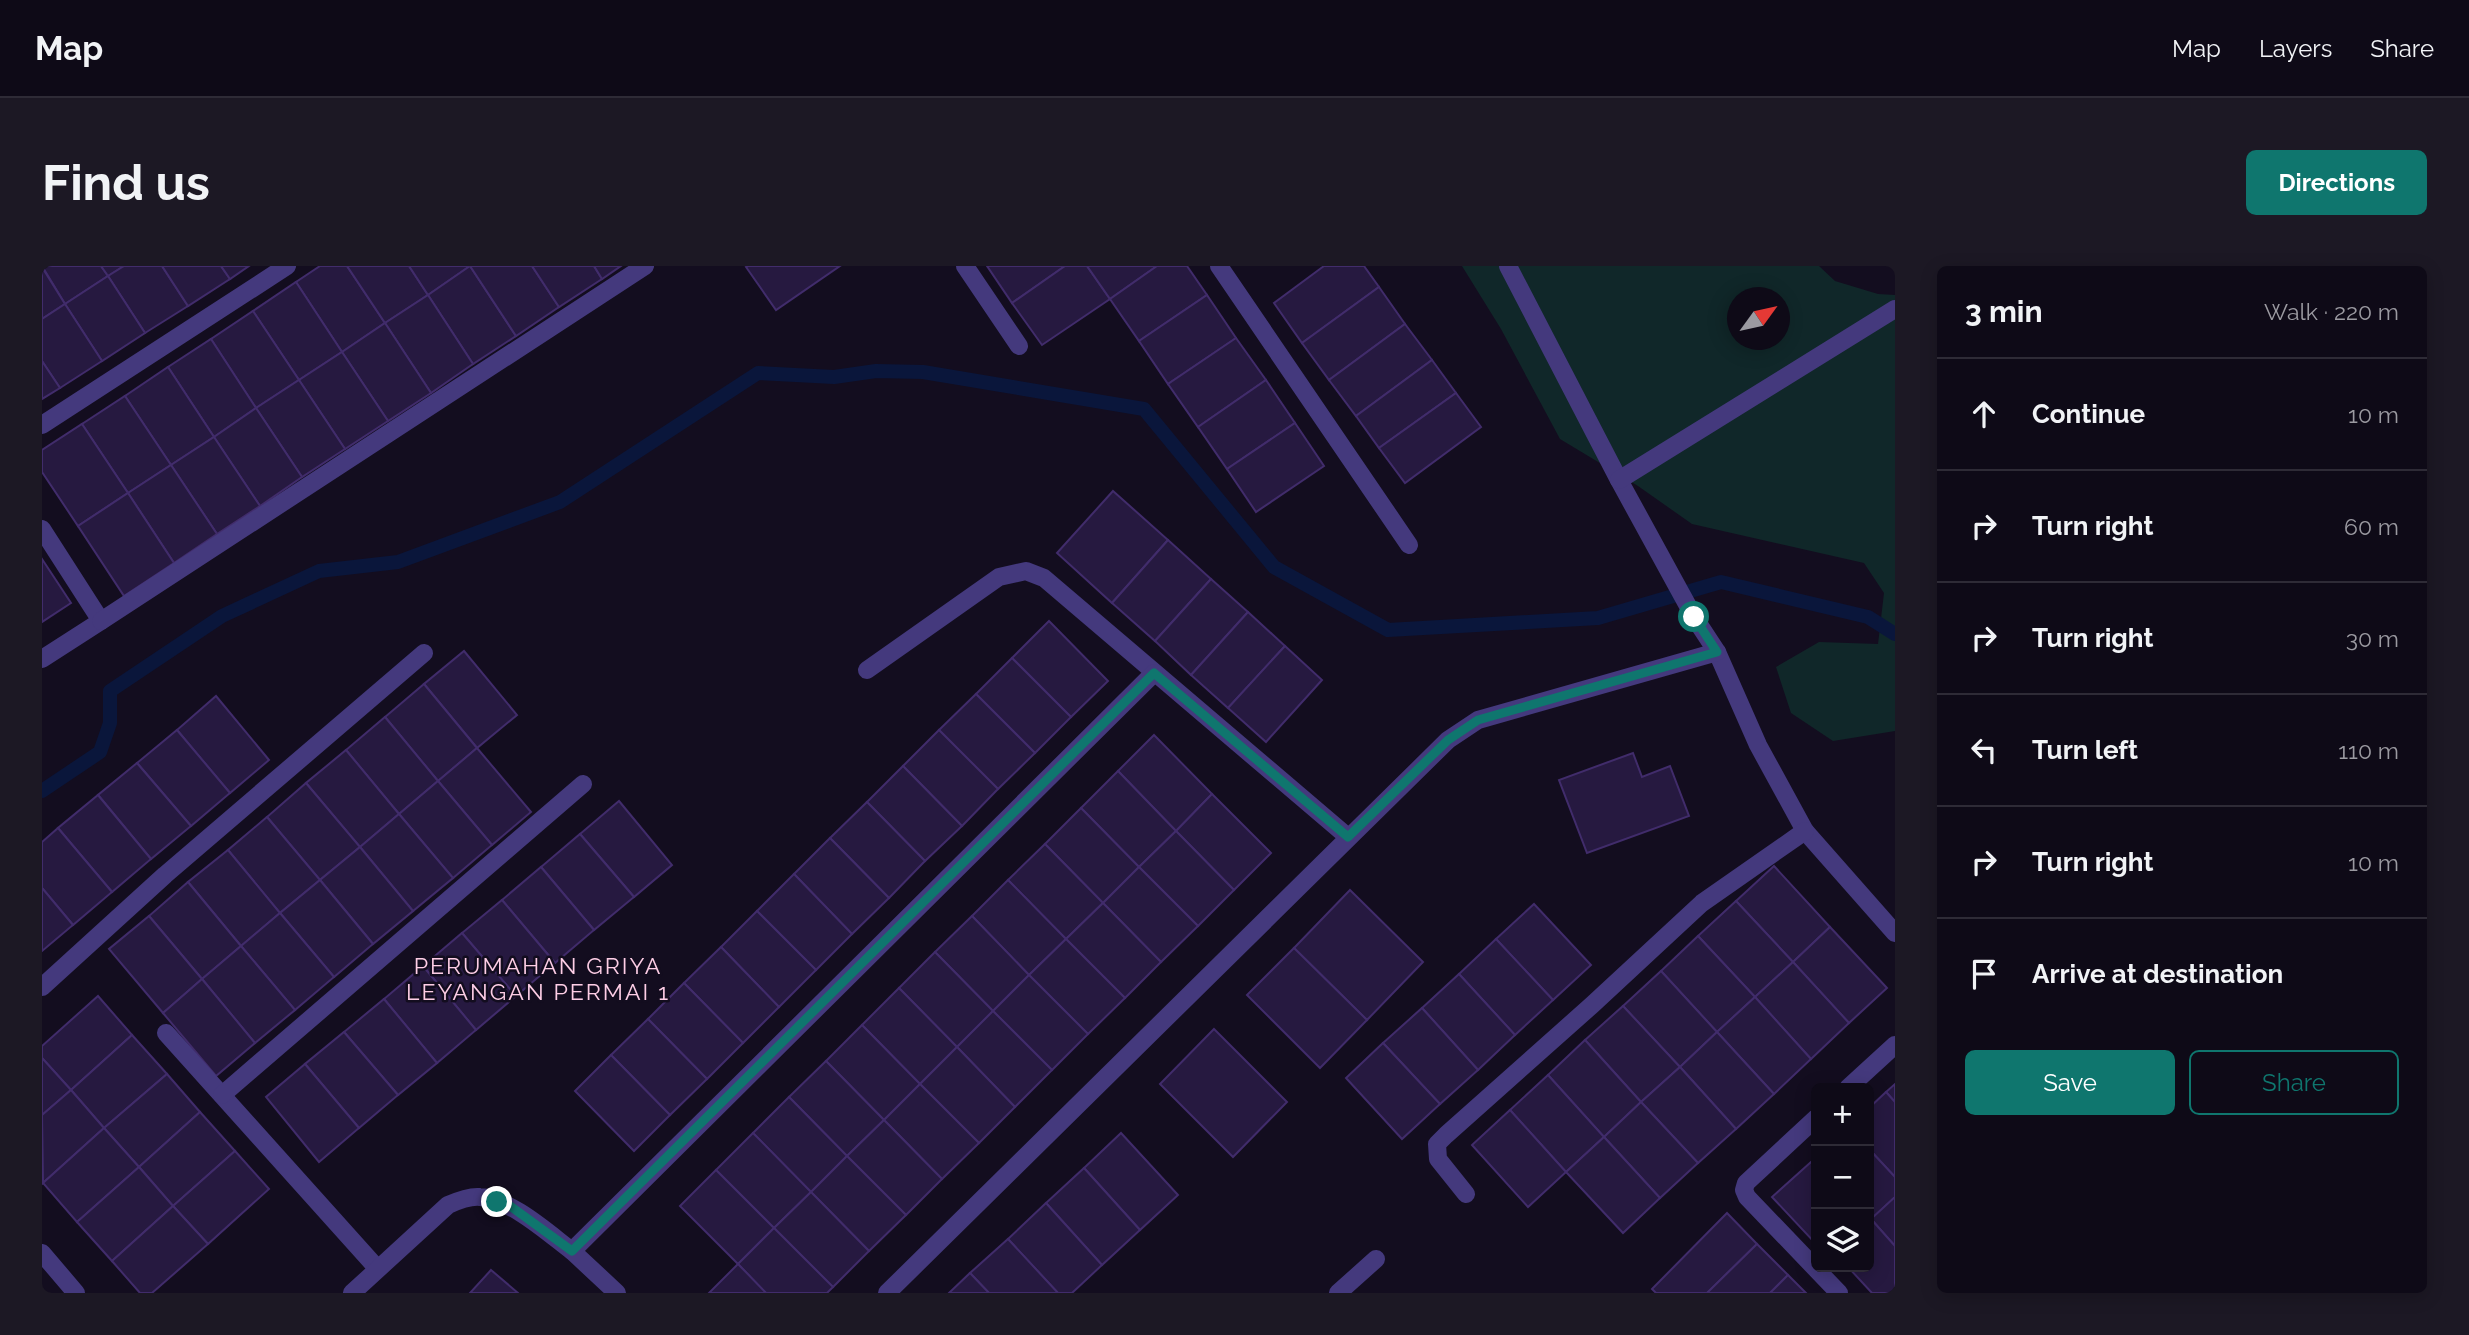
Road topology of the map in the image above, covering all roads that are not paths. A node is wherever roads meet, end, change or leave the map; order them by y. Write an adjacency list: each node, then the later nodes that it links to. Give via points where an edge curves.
1 (287, 266): 8 (street)
2 (645, 266): 12 (street)
3 (965, 266): 7 (street)
4 (1219, 266): 11 (street)
5 (1508, 266): 9 (street)
6 (1895, 309): 9 (street)
7 (1019, 346)
8 (42, 425)
9 (1619, 480): 13 (street)
10 (42, 529): 12 (street)
11 (1409, 545)
12 (101, 621): 15 (street)
13 (1717, 652): 19 (street, via 1758,745); 20 (street, via 1478,720 1448,740)
14 (424, 653): 22 (street)
15 (42, 659)
16 (867, 670): 17 (street, via 999,577 1026,571 1044,578)
17 (1154, 673): 20 (street); 29 (street)
18 (583, 784): 26 (street)
19 (1805, 831): 21 (street); 28 (street, via 1702,903 1437,1144 1437,1154)
20 (1348, 837): 36 (street)
21 (1895, 933)
22 (42, 987)
23 (166, 1033): 26 (street)
24 (1895, 1045): 25 (street)
25 (1853, 1083)
26 (222, 1095): 32 (street)
27 (1811, 1123): 38 (street, via 1746,1182 1744,1190)
28 (1466, 1194)
29 (572, 1251): 32 (street, via 510,1206 481,1196 448,1205); 35 (street)
30 (42, 1253): 33 (street)
31 (1376, 1259): 37 (street)
32 (376, 1268): 34 (street)
33 (76, 1293)
34 (352, 1293)
35 (617, 1293)
36 (887, 1293)
37 (1338, 1293)
38 (1839, 1293)

